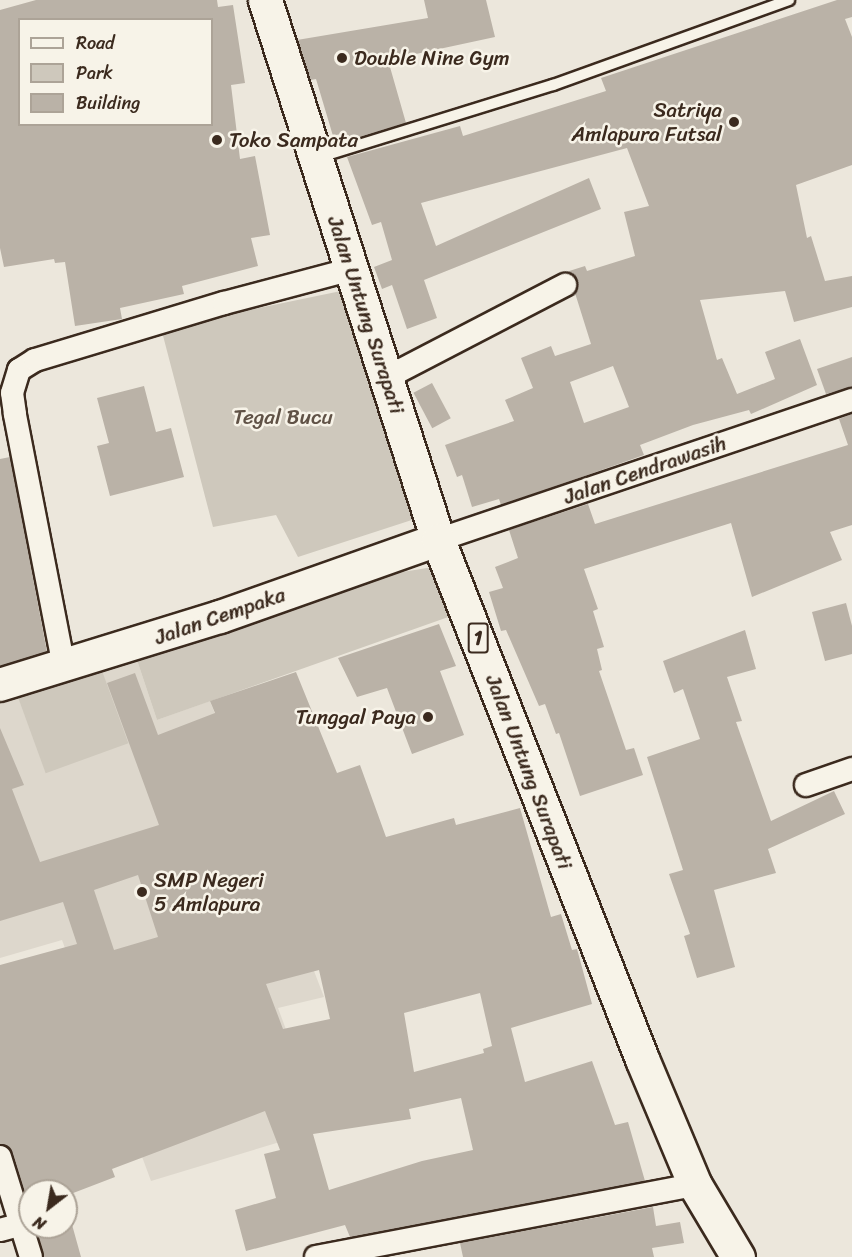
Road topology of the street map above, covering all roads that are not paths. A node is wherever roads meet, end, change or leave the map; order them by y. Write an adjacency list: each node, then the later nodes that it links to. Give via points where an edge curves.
1 (265, 0): 3 (highway, Jalan Untung Surapati / 1)
2 (789, 0): 3 (lane, via 553,85)
3 (315, 159): 4 (highway, Jalan Untung Surapati / 1)
4 (353, 269): 6 (highway, Jalan Untung Surapati / 1); 9 (street, via 35,360 19,370 12,393 15,414)
5 (565, 285): 6 (street)
6 (386, 378): 8 (highway, Jalan Untung Surapati / 1)
7 (852, 400): 8 (street, Jalan Cendrawasih)
8 (438, 540): 9 (street, Jalan Cempaka); 14 (highway, Jalan Untung Surapati / 1, via 572,885)
9 (64, 667): 10 (street, Jalan Cempaka)
10 (0, 685)
11 (852, 769): 12 (street)
12 (806, 785)
13 (0, 1157): 15 (street)
14 (695, 1185): 20 (street); 21 (highway, Jalan Untung Surapati / 1)
15 (18, 1209)
16 (18, 1225): 17 (street)
17 (0, 1230)
18 (27, 1239): 19 (street)
19 (31, 1257)
20 (316, 1257)
21 (738, 1257)

